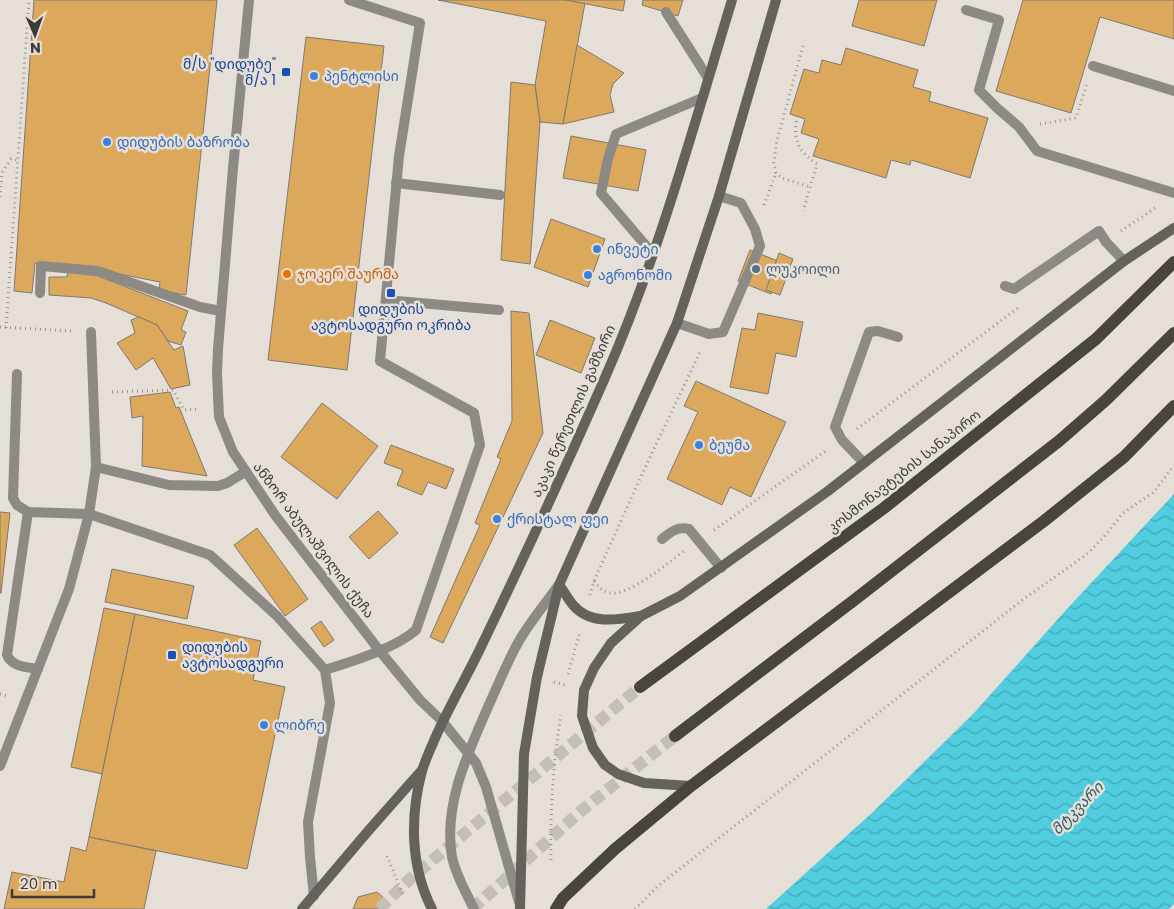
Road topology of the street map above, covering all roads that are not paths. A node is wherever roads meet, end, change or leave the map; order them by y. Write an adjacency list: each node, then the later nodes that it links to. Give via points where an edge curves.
1 (249, 0): 23 (street, ანზორ აბულაშვილის ქუჩა)
2 (349, 0): 11 (street, via 420,23)
3 (732, 0): 8 (main road, აკაკი წერეთლის გამზირი)
4 (776, 0): 14 (main road)
5 (966, 10): 12 (street, via 999,20 979,90 1019,127 1037,151)
6 (666, 12): 8 (street)
7 (1093, 66): 9 (street)
8 (708, 78): 10 (main road, აკაკი წერეთლის გამზირი)
9 (1174, 91)
10 (702, 98): 16 (main road, აკაკი წერეთლის გამზირი); 16 (street, via 616,134 608,159 601,193)
11 (396, 183): 13 (street); 21 (street)
12 (1174, 193)
13 (500, 195)
14 (719, 196): 24 (main road); 24 (street, via 741,203 760,246 723,332 709,334)
15 (1174, 228): 17 (main road)
16 (653, 254): 43 (main road, აკაკი წერეთლის გამზირი, via 605,378 482,645)
17 (1124, 261): 19 (street, via 1099,231 1014,289); 30 (main road)
18 (1174, 262): 42 (main road, კოსმონავტების სანაპირო, via 1096,339 892,502)
19 (1005, 286)
20 (40, 293): 23 (street, via 41,266 98,271 200,308)
21 (386, 300): 22 (street); 39 (street, via 380,360 474,413 480,445 420,624 411,634)
22 (500, 310)
23 (221, 311): 32 (street, ანზორ აბულაშვილის ქუჩა, via 216,374 219,417)
24 (677, 323): 37 (main road)
25 (91, 332): 31 (street)
26 (1174, 333): 44 (main road, via 1059,441)
27 (898, 337): 30 (street, via 878,331 869,332 835,427 842,440)
28 (16, 374): 33 (street, via 13,498)
29 (1174, 406): 48 (main road, via 1124,457 1044,521)
30 (864, 463): 36 (main road)
31 (96, 467): 32 (street, via 169,485 218,486); 34 (street)
32 (245, 472): 39 (street, ანზორ აბულაშვილის ქუჩა)
33 (28, 512): 34 (street); 40 (street, via 7,655 14,664)
34 (89, 514): 40 (street, via 69,589); 41 (street, via 210,555 277,616)
35 (662, 539): 36 (street, via 674,529 689,529)
36 (721, 568): 38 (main road, via 680,596)
37 (559, 584): 38 (main road, via 573,605 585,615 616,620); 45 (street, via 515,648); 50 (main road, via 537,677 524,754)
38 (642, 616): 48 (main road, via 611,642 594,668 584,690 582,716 593,748 605,765 618,774 644,783)
39 (379, 650): 41 (street); 43 (street, ანზორ აბულაშვილის ქუჩა, via 420,700)
40 (38, 670): 46 (street)
41 (325, 670): 49 (street, via 330,703 308,822)
42 (640, 687)
43 (442, 721): 45 (street, ანზორ აბულაშვილის ქუჩა); 47 (main road, აკაკი წერეთლის გამზირი)
44 (675, 736)
45 (468, 753): 50 (street, ანზორ აბულაშვილის ქუჩა, via 486,787); 53 (street, via 456,789 451,834 452,857 459,880)
46 (0, 766)
47 (422, 769): 49 (main road); 52 (main road, აკაკი წერეთლის გამზირი, via 414,814 414,840 421,881)
48 (690, 786): 54 (main road, via 615,849 563,898)
49 (314, 896): 51 (main road)
50 (520, 907)
51 (302, 909)
52 (432, 909)
53 (474, 909)
54 (556, 909)

